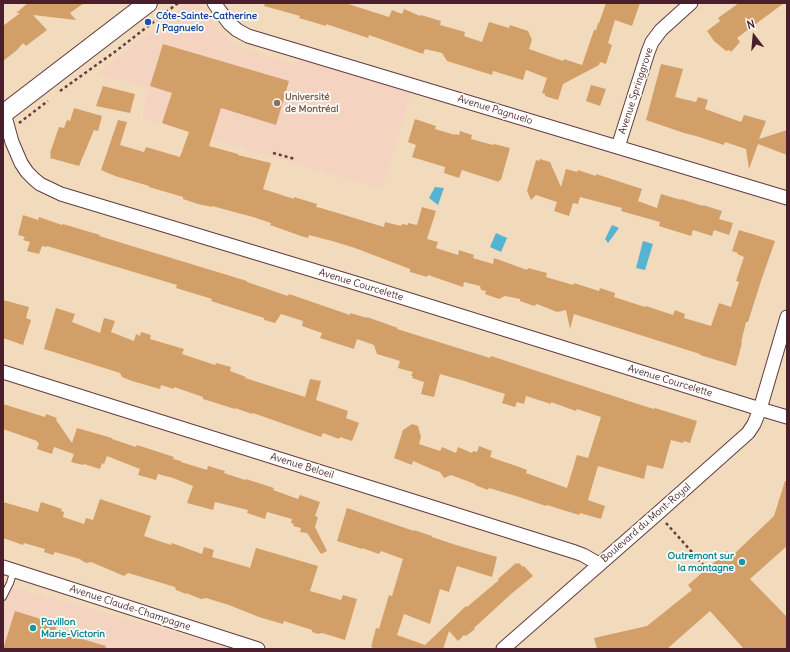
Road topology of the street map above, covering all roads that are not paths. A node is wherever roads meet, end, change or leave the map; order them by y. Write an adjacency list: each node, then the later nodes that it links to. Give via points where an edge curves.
1 (148, 3): 4 (main road)
2 (214, 3): 5 (street, Avenue Pagnuelo, via 229,23 248,36)
3 (692, 3): 5 (street, Avenue Springgrove, via 661,30 652,42)
4 (3, 112): 9 (street, Avenue Courcelette, via 13,145 27,172 40,184 61,194)
5 (618, 147): 6 (street, Avenue Pagnuelo)
6 (787, 198)
7 (787, 317): 9 (street, Boulevard du Mont-Royal)
8 (3, 372): 11 (street, Avenue Beloeil, via 576,552)
9 (760, 409): 10 (street); 11 (street, Boulevard du Mont-Royal, via 748,433)
10 (787, 417)
11 (599, 564): 15 (street, Boulevard du Mont-Royal)
12 (8, 568): 13 (lane, via 10,583); 14 (street, Avenue Claude-Champagne)
13 (3, 598)
14 (258, 649)
15 (503, 649)

